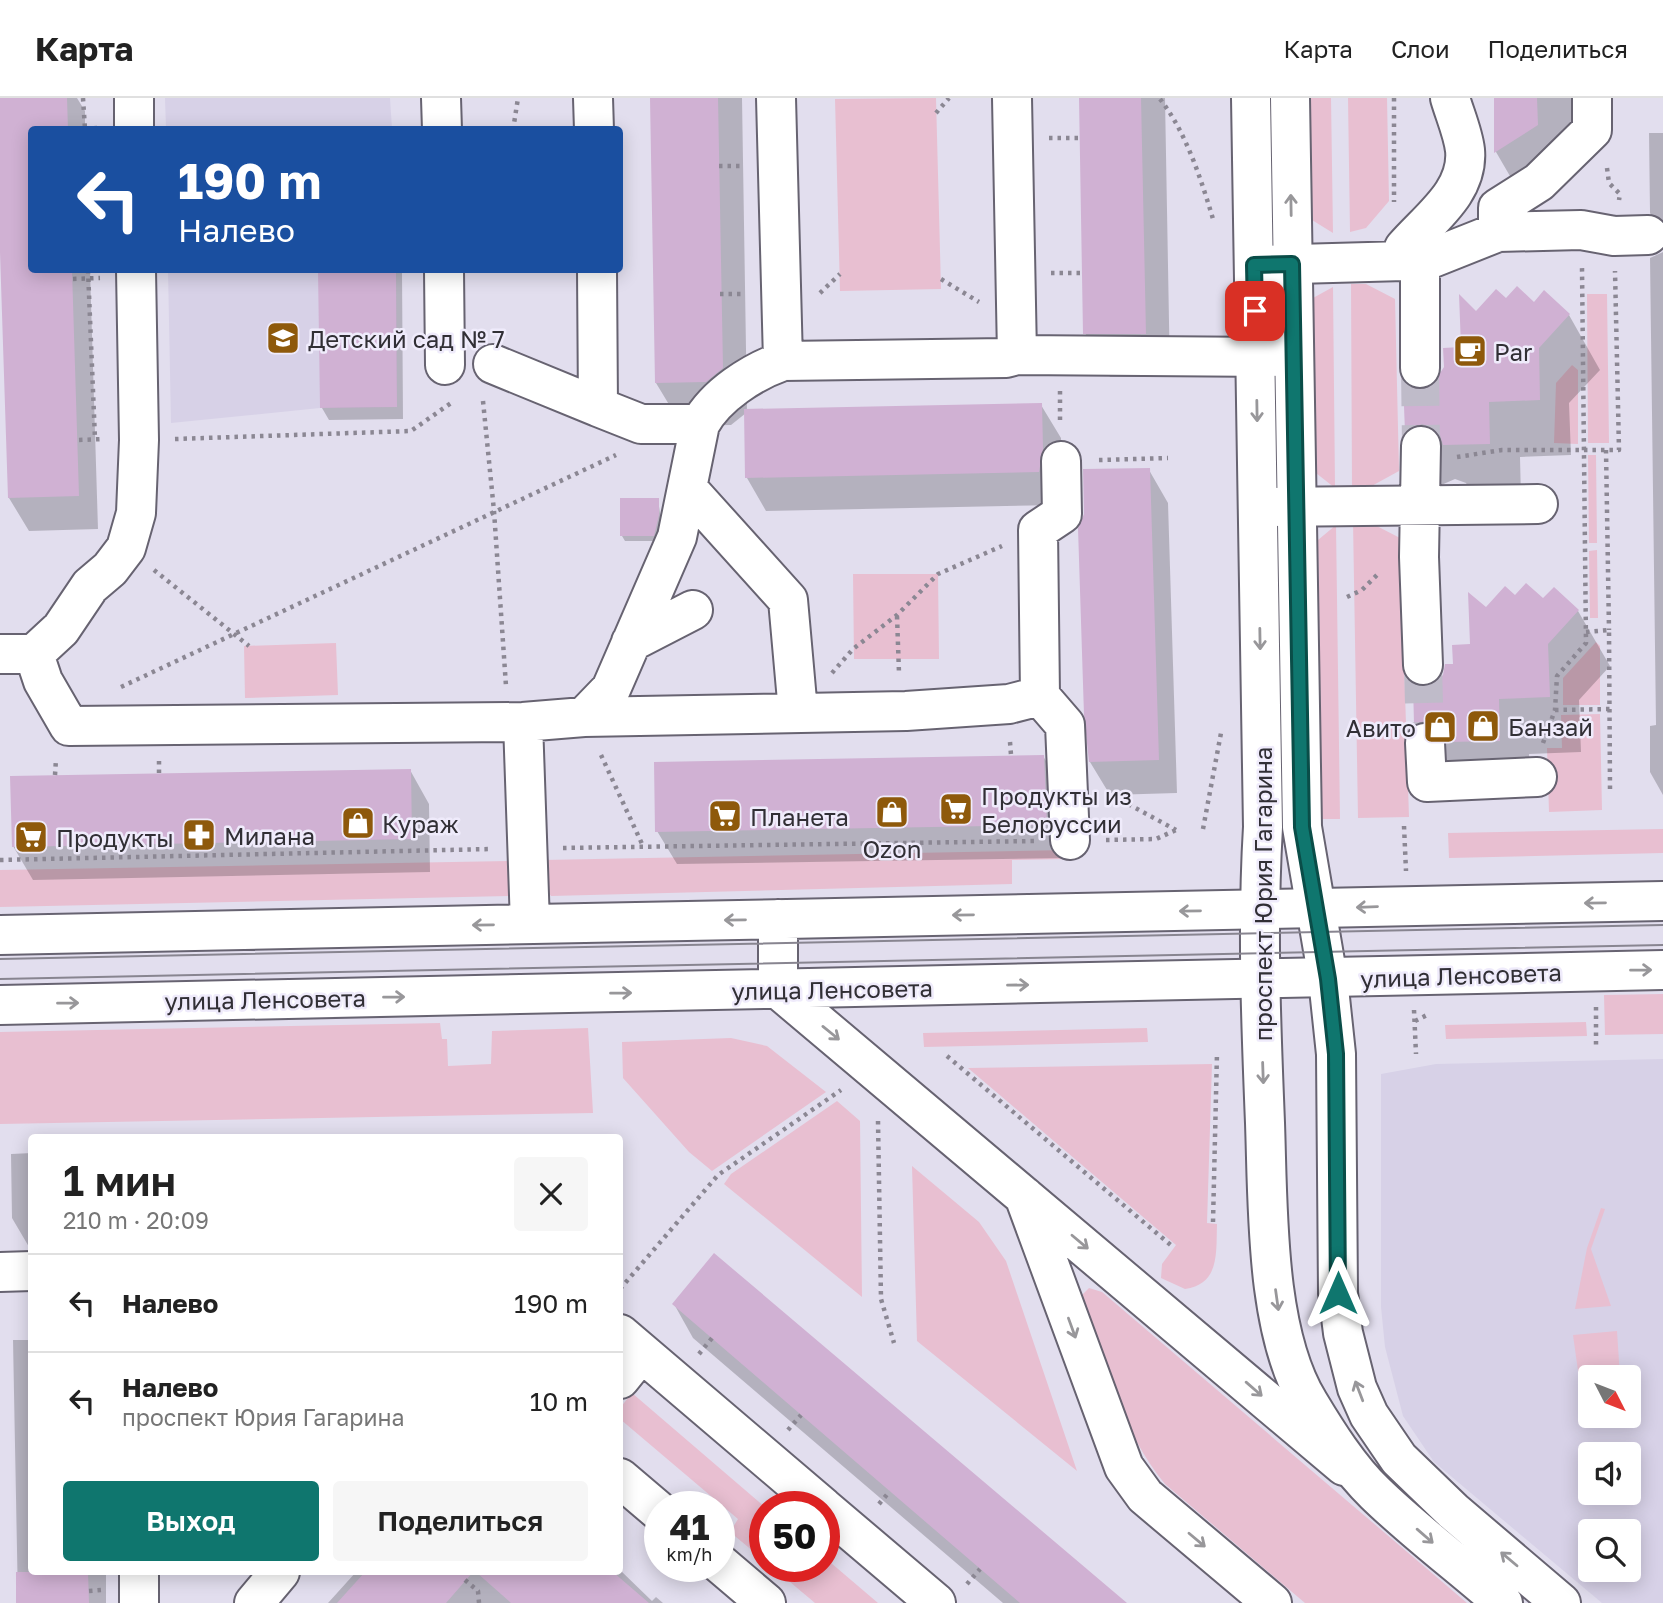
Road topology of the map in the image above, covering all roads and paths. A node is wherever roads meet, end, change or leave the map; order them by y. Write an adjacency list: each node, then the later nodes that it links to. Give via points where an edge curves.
1 (83, 98): 15 (path)
2 (134, 98): 16 (street)
3 (441, 98): 17 (street)
4 (518, 98): 18 (path)
5 (593, 98): 19 (street)
6 (776, 98): 34 (street)
7 (949, 98): 14 (path)
8 (1012, 98): 31 (street)
9 (1251, 98): 26 (street, проспект Юрия Гагарина)
10 (1290, 98): 25 (street, проспект Юрия Гагарина, one-way to 10)
11 (1394, 98): 21 (path, via 1396,197)
12 (1450, 98): 24 (street, via 1465,148 1465,168 1458,188 1404,248)
13 (1592, 98): 22 (street, via 1592,130 1539,182 1498,208)
14 (936, 113)
15 (85, 126)
16 (134, 126)
17 (442, 126)
18 (514, 126)
19 (594, 126)
20 (1606, 156): 23 (path, via 1609,183 1620,194)
21 (1390, 212)
22 (1498, 232): 23 (street); 24 (street)
23 (1615, 234): 44 (path); 45 (path, via 1619,450)
24 (1412, 262): 25 (street); 36 (street)
25 (1292, 264): 26 (street); 32 (street, проспект Юрия Гагарина)
26 (1254, 265): 33 (street, проспект Юрия Гагарина)
27 (88, 273): 41 (path)
28 (136, 273): 43 (street)
29 (444, 273): 35 (street)
30 (597, 273): 38 (street)
31 (1017, 355): 33 (street); 34 (street)
32 (1294, 357): 33 (street); 52 (street, проспект Юрия Гагарина)
33 (1256, 358): 51 (street, проспект Юрия Гагарина, one-way to 51)
34 (783, 361): 40 (street, via 758,369 708,411)
35 (445, 365)
36 (1420, 368)
37 (487, 373): 38 (street); 43 (path, via 411,431); 53 (path)
38 (598, 407): 39 (street)
39 (641, 424): 40 (street); 53 (path, via 613,458)
40 (701, 424): 48 (street)
41 (95, 439): 42 (path); 43 (path)
42 (79, 440)
43 (139, 440): 55 (street, via 136,513)
44 (1584, 449): 45 (path); 46 (path); 59 (path)
45 (1606, 450): 58 (path)
46 (1421, 454): 50 (street)
47 (1060, 461): 54 (street, via 1062,514)
48 (687, 488): 61 (street, via 677,537); 70 (street, via 788,600)
49 (1538, 503): 50 (street)
50 (1420, 505): 52 (street); 66 (street)
51 (1259, 507): 52 (street); 86 (street, проспект Юрия Гагарина, one-way to 86, via 1263,827)
52 (1297, 507): 85 (street, проспект Юрия Гагарина, via 1302,827)
53 (494, 511): 60 (path); 73 (path)
54 (1038, 530): 57 (path, via 938,574); 67 (street)
55 (126, 548): 60 (path); 64 (street, via 90,586 61,629)
56 (693, 610): 61 (street)
57 (897, 615): 63 (path); 65 (path)
58 (1609, 630): 59 (path); 68 (path)
59 (1586, 632): 69 (path, via 1586,643 1557,676)
60 (235, 634): 62 (path); 71 (path)
61 (631, 642): 72 (street, via 611,689)
62 (249, 646)
63 (853, 649)
64 (17, 654): 71 (street, via 43,681)
65 (899, 658)
66 (1423, 665)
67 (1040, 696): 70 (street, via 1009,704 906,711); 76 (street, via 1065,725)
68 (1610, 709): 69 (path); 77 (path)
69 (1555, 710): 75 (path, via 1543,738)
70 (798, 712): 72 (street)
71 (60, 714): 73 (street, via 69,726)
72 (584, 717): 73 (street); 80 (path)
73 (516, 722): 81 (street)
74 (1425, 743): 75 (street, via 1427,782)
75 (1540, 764)
76 (1068, 772): 79 (street); 79 (path, via 1176,830 1156,839)
77 (1610, 789)
78 (1404, 827): 83 (path)
79 (1070, 840): 80 (path)
80 (643, 846): 81 (path)
81 (526, 849): 82 (path); 88 (street)
82 (0, 860)
83 (1407, 882)
84 (1663, 901): 85 (street, one-way to 85)
85 (1317, 909): 86 (street); 91 (street, проспект Юрия Гагарина)
86 (1258, 910): 87 (street, one-way to 87); 92 (street, проспект Юрия Гагарина)
87 (778, 919): 88 (street, one-way to 88); 93 (street)
88 (530, 924): 89 (street, one-way to 89)
89 (0, 935)
90 (1663, 970): 91 (street, улица Ленсовета, one-way to 90)
91 (1328, 979): 92 (street, улица Ленсовета); 125 (street, проспект Юрия Гагарина, one-way to 91, via 1399,1460 1357,1388 1338,1293 1336,1054)
92 (1259, 980): 93 (street, улица Ленсовета, one-way to 92); 111 (street, проспект Юрия Гагарина, one-way to 111, via 1271,1253 1283,1336 1308,1402)
93 (778, 989): 94 (street, улица Ленсовета, one-way to 93); 101 (street, one-way to 101)
94 (0, 1005)
95 (1413, 1006): 97 (path)
96 (1217, 1053): 102 (path)
97 (1416, 1054)
98 (947, 1056): 103 (path)
99 (841, 1090): 106 (path, via 718,1175)
100 (878, 1121): 107 (path, via 881,1299)
101 (1023, 1195): 111 (street, one-way to 111); 123 (street, one-way to 123, via 1124,1467 1145,1496)
102 (1213, 1222)
103 (1172, 1247)
104 (28, 1271): 105 (street)
105 (0, 1272)
106 (623, 1286)
107 (894, 1343)
108 (627, 1356): 110 (street)
109 (623, 1481): 112 (street)
110 (802, 1491)
111 (1373, 1491): 124 (street, проспект Юрия Гагарина, one-way to 124)
112 (644, 1498)
113 (840, 1521): 122 (street)
114 (138, 1575): 118 (street)
115 (277, 1575): 119 (street)
116 (735, 1577): 121 (street)
117 (466, 1580): 120 (path, via 478,1591)
118 (139, 1603)
119 (254, 1603)
120 (479, 1603)
121 (766, 1603)
122 (936, 1603)
123 (1272, 1603)
124 (1503, 1603)
125 (1561, 1603)

